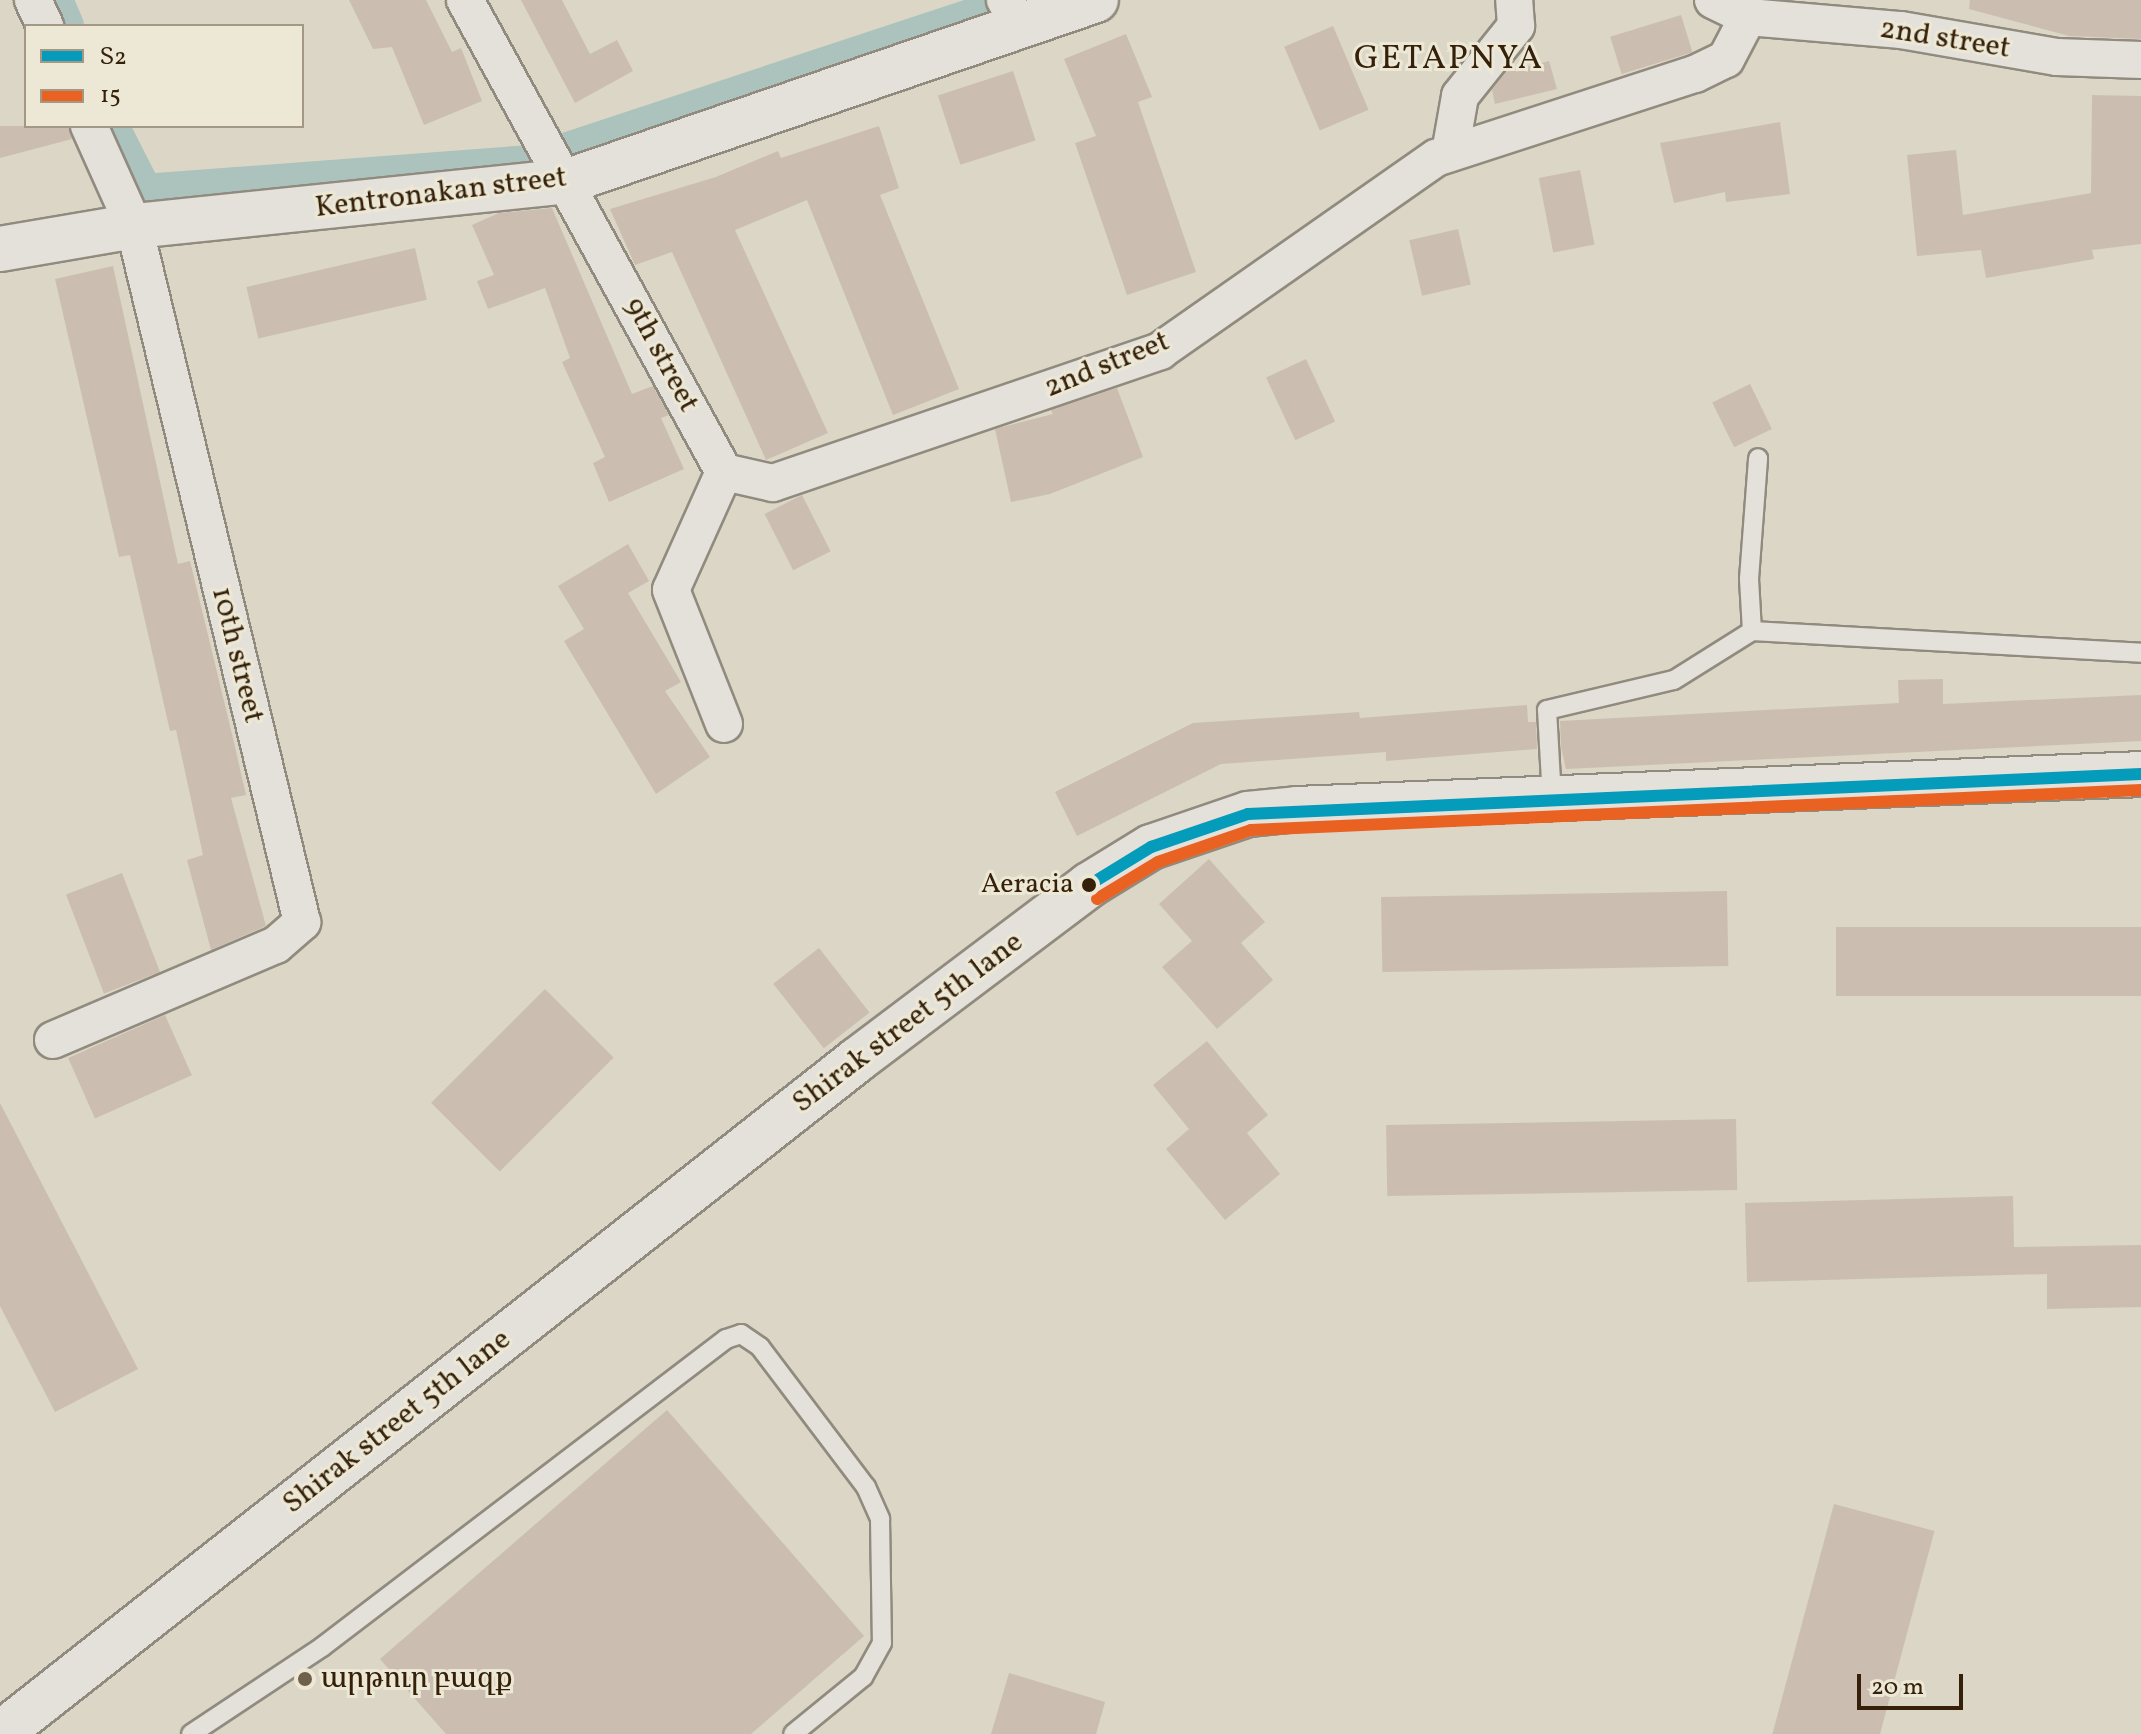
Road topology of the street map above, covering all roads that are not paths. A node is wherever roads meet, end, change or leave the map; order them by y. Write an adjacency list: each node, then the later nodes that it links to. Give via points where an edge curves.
1 (33, 0): 8 (street)
2 (465, 0): 12 (street, 9th street)
3 (1096, 0): 6 (street, Kentronakan street)
4 (1514, 0): 11 (street, via 1516,26 1460,96)
5 (1713, 0): 7 (street, 2nd street)
6 (1013, 13): 12 (street, Kentronakan street)
7 (1748, 17): 9 (street, 2nd street, via 1901,30 2057,57); 11 (street, 2nd street, via 1726,59 1695,74)
8 (44, 24)
9 (2141, 60)
10 (90, 128): 13 (street, 10th street)
11 (1450, 153): 16 (street, 2nd street, via 1160,351 773,483)
12 (568, 181): 13 (street, Kentronakan street); 16 (street, 9th street)
13 (134, 226): 14 (street, Kentronakan street); 22 (street, 10th street, via 302,922 276,945)
14 (0, 249)
15 (1758, 458): 17 (lane, via 1749,579)
16 (724, 472): 19 (street, via 671,590)
17 (1752, 631): 18 (lane); 21 (lane, via 1674,680 1547,710)
18 (2141, 653)
19 (724, 724)
20 (2141, 774): 21 (street, Shirak street 5th lane)
21 (1552, 799): 23 (street, Shirak street 5th lane, via 1248,814 1151,847 1089,885 857,1060)
22 (53, 1040)
23 (0, 1734)
24 (191, 1734): 25 (lane, via 322,1647 726,1339 741,1334 760,1347 866,1487 880,1519 882,1643 863,1677)
25 (793, 1734)

